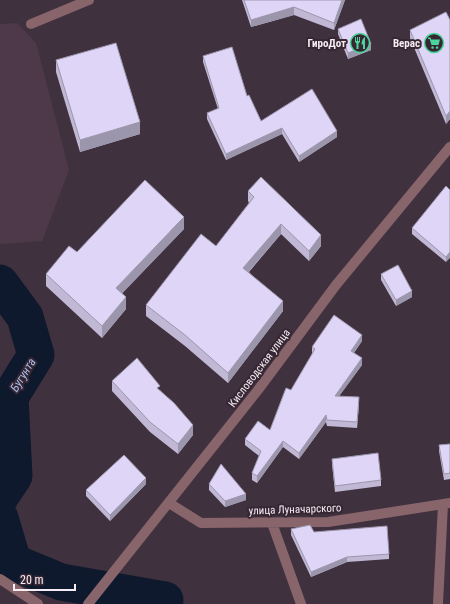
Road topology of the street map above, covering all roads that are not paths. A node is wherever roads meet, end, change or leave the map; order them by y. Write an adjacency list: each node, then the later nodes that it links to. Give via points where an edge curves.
1 (88, 0): 2 (street)
2 (31, 24)
3 (450, 147): 4 (street, Кисловодская улица, via 336,285)
4 (169, 503): 6 (street, улица Луначарского, via 201,523); 9 (street, Кисловодская улица)
5 (447, 503): 6 (street, улица Луначарского, via 328,522); 11 (street)
6 (272, 523): 10 (street)
7 (0, 579): 8 (street)
8 (38, 604)
9 (88, 604)
10 (301, 604)
11 (438, 604)

